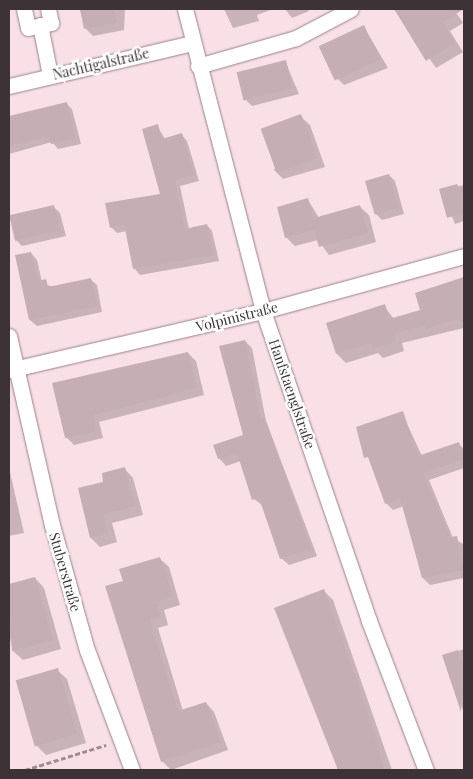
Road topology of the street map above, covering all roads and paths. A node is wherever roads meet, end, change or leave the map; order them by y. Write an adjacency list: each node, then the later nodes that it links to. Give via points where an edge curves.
1 (24, 9): 5 (street, via 28,28)
2 (48, 9): 5 (street, via 51,23)
3 (184, 9): 6 (street, Hanfstaenglstraße)
4 (351, 9): 7 (street, via 296,38)
5 (40, 25): 8 (street)
6 (193, 43): 7 (street, Hanfstaenglstraße); 8 (street, Nachtigalstraße)
7 (198, 66): 11 (street, Hanfstaenglstraße)
8 (50, 75): 9 (street, Nachtigalstraße)
9 (9, 86)
10 (464, 256): 11 (street, Volpinistraße)
11 (263, 311): 13 (street, Volpinistraße); 17 (street, Hanfstaenglstraße, via 369,621)
12 (9, 336): 13 (street, Stuberstraße)
13 (13, 370): 14 (street, Stuberstraße, via 87,650)
14 (121, 740): 15 (path); 16 (street, Stuberstraße)
15 (26, 770)
16 (132, 770)
17 (426, 770)

